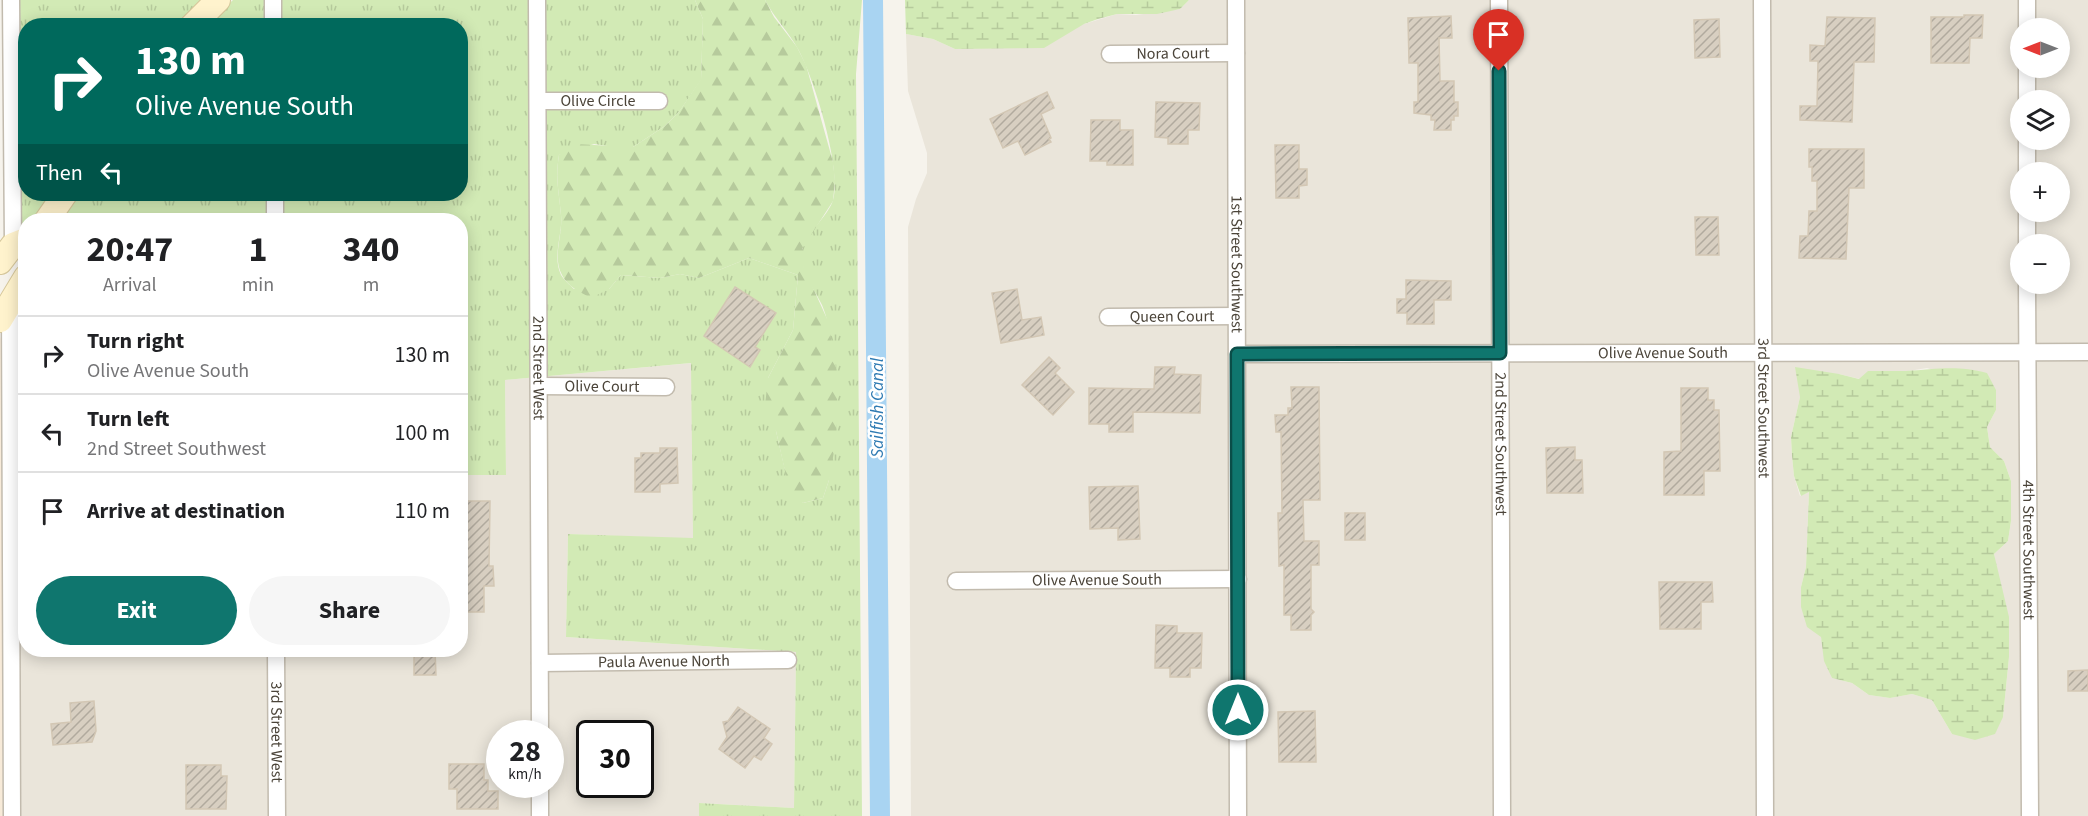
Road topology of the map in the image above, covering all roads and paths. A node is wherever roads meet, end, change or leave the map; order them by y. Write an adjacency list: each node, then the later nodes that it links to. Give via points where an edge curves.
1 (11, 0): 16 (street)
2 (218, 0): 9 (street)
3 (273, 0): 10 (street)
4 (537, 0): 14 (street, 2nd Street West)
5 (1236, 0): 12 (street, 1st Street Southwest)
6 (1499, 0): 25 (street, 2nd Street Southwest)
7 (1762, 0): 22 (street, 3rd Street Southwest)
8 (2026, 0): 11 (street)
9 (200, 18)
10 (273, 18)
11 (2027, 18)
12 (1236, 53): 13 (street, Nora Court); 20 (street, 1st Street Southwest)
13 (1110, 54)
14 (538, 101): 15 (street, Olive Circle); 27 (street, 2nd Street West)
15 (659, 101)
16 (13, 249)
17 (18, 290): 19 (street)
18 (2027, 294): 23 (street, 4th Street Southwest)
19 (5, 312): 36 (street)
20 (1236, 316): 21 (street, Queen Court); 26 (street, 1st Street Southwest)
21 (1108, 317)
22 (1764, 352): 23 (street, Olive Avenue South); 25 (street, Olive Avenue South); 41 (street, 3rd Street Southwest)
23 (2028, 352): 24 (street, Olive Avenue South); 42 (street, 4th Street Southwest)
24 (2088, 352)
25 (1500, 353): 26 (street, Olive Avenue South); 40 (street, 2nd Street Southwest)
26 (1237, 354): 29 (street, 1st Street Southwest)
27 (539, 386): 28 (street, Olive Court); 33 (street, 2nd Street West)
28 (666, 387)
29 (1238, 579): 30 (street, Olive Avenue South); 39 (street, 1st Street Southwest)
30 (956, 581)
31 (276, 657): 37 (street, 3rd Street West)
32 (788, 660): 33 (street, Paula Avenue North)
33 (540, 663): 34 (street, 2nd Street West)
34 (540, 720)
35 (540, 798): 38 (street)
36 (12, 816)
37 (277, 816)
38 (540, 816)
39 (1238, 816)
40 (1502, 816)
41 (1765, 816)
42 (2030, 816)

